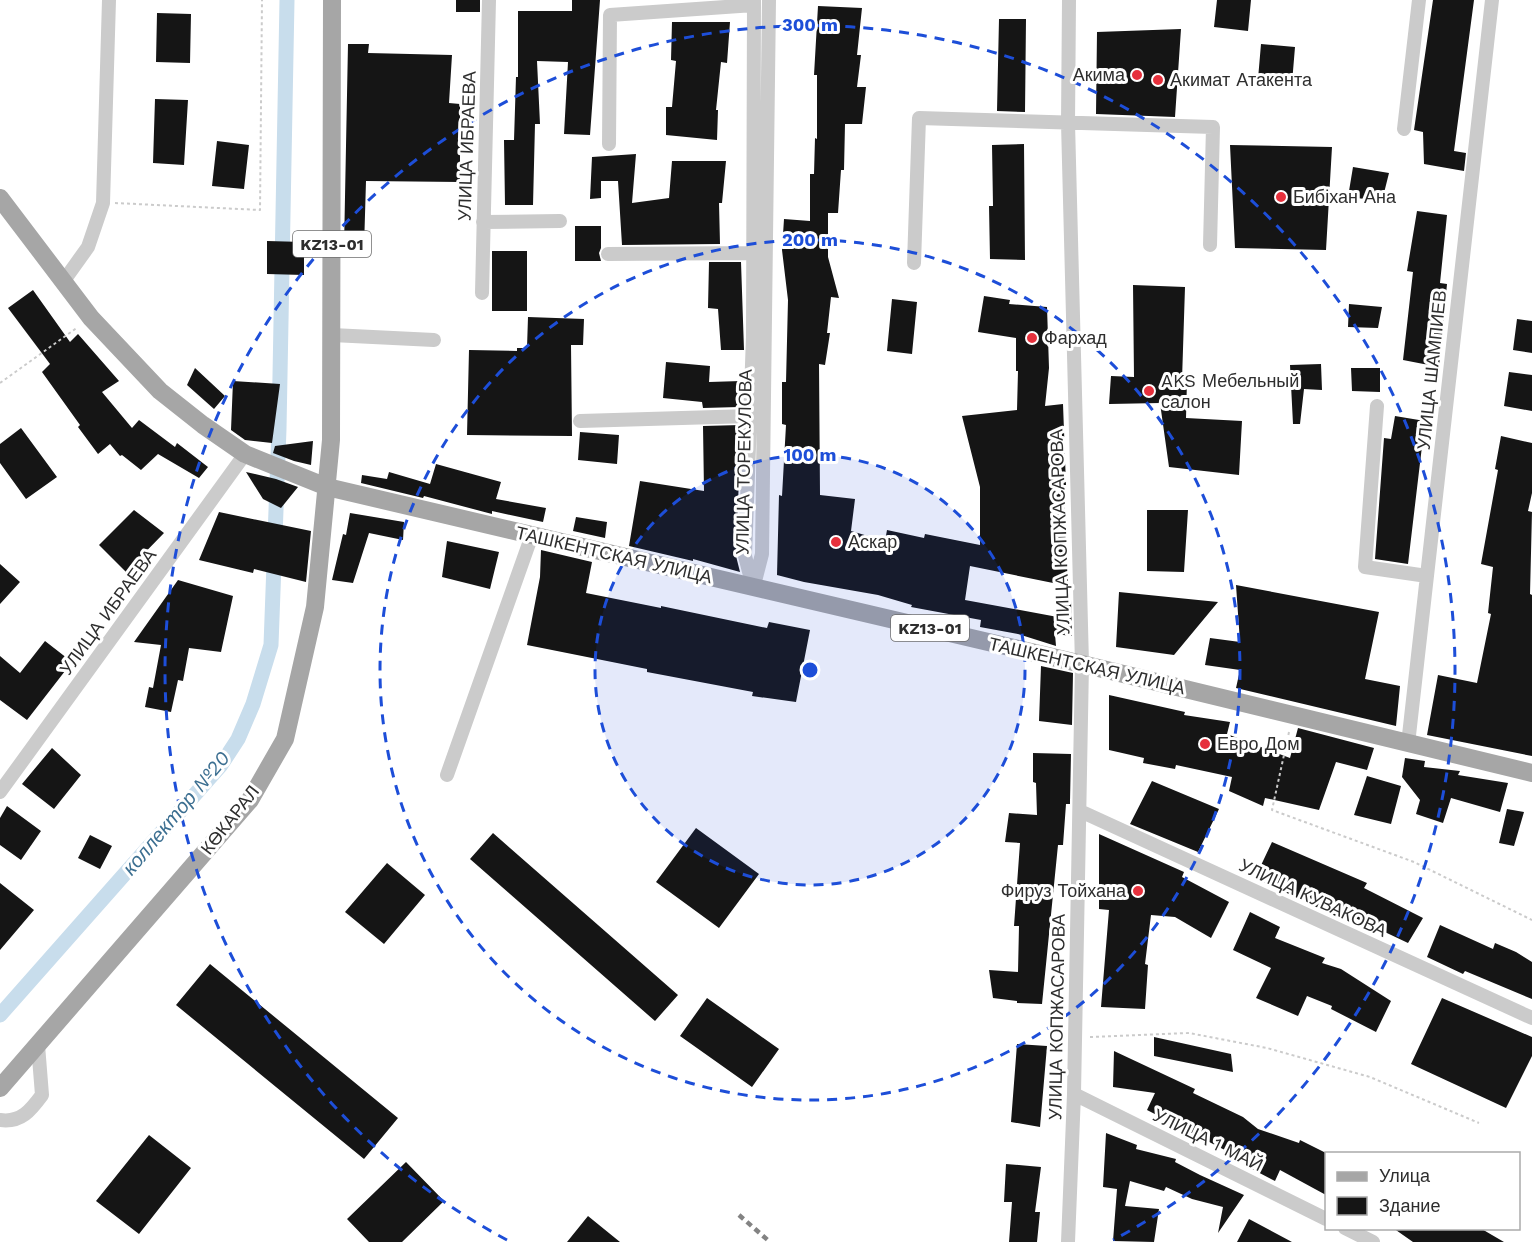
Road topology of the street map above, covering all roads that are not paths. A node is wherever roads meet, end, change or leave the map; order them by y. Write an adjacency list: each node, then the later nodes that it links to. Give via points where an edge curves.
1 (109, 0): 19 (street, via 103,203 88,247)
2 (332, 0): 21 (main road, KZ13-01)
3 (489, 0): 14 (street, УЛИЦА ИБРАЕВА)
4 (769, 0): 30 (street, УЛИЦА ТОРЕКУЛОВА, via 762,554)
5 (1069, 0): 9 (street, УЛИЦА КОПЖАСАРОВА)
6 (1419, 0): 10 (street)
7 (1492, 0): 29 (street, УЛИЦА ШАМПИЕВ)
8 (754, 3): 11 (street, via 610,15); 16 (street, УЛИЦА ТОРЕКУЛОВА)
9 (1068, 123): 15 (street, via 1213,126); 18 (street, via 920,118); 31 (street, УЛИЦА КОПЖАСАРОВА)
10 (1404, 129)
11 (609, 144)
12 (3, 206): 19 (main road, ТАШКЕНТСКАЯ УЛИЦА)
13 (560, 221): 14 (street)
14 (483, 222): 20 (street, УЛИЦА ИБРАЕВА)
15 (1210, 245)
16 (753, 253): 17 (street); 24 (street, УЛИЦА ТОРЕКУЛОВА)
17 (608, 254)
18 (914, 263)
19 (63, 282): 26 (main road, ТАШКЕНТСКАЯ УЛИЦА, via 91,318 160,391)
20 (482, 293)
21 (332, 335): 22 (street); 27 (main road, KZ13-01)
22 (434, 340)
23 (1377, 406): 29 (street, via 1365,567)
24 (750, 416): 25 (street); 30 (street, УЛИЦА ТОРЕКУЛОВА, via 745,556)
25 (580, 420)
26 (245, 454): 27 (main road, ТАШКЕНТСКАЯ УЛИЦА); 35 (street, УЛИЦА ИБРАЕВА)
27 (327, 487): 28 (main road, ТАШКЕНТСКАЯ УЛИЦА / KZ13-01); 38 (main road, КӨКАРАЛ, via 315,607 285,739 250,800)
28 (532, 535): 30 (main road, ТАШКЕНТСКАЯ УЛИЦА / KZ13-01); 34 (street)
29 (1427, 576): 32 (street, УЛИЦА ШАМПИЕВ)
30 (753, 587): 31 (main road, ТАШКЕНТСКАЯ УЛИЦА / KZ13-01)
31 (1082, 664): 32 (main road, ТАШКЕНТСКАЯ УЛИЦА / KZ13-01); 36 (street, УЛИЦА КОПЖАСАРОВА)
32 (1408, 744): 33 (main road, ТАШКЕНТСКАЯ УЛИЦА / KZ13-01)
33 (1532, 773)
34 (447, 775)
35 (0, 792)
36 (1080, 811): 37 (street, УЛИЦА КУВАКОВА); 40 (street, УЛИЦА КОПЖАСАРОВА)
37 (1532, 1018)
38 (38, 1045): 39 (main road, КӨКАРАЛ); 41 (street, via 42,1095 30,1112 9,1121)
39 (0, 1088)
40 (1074, 1094): 42 (street, УЛИЦА 1 МАЙ); 44 (street, УЛИЦА КОПЖАСАРОВА)
41 (0, 1120)
42 (1325, 1219)
43 (1349, 1230): 45 (street)
44 (1068, 1242)
45 (1373, 1242)

